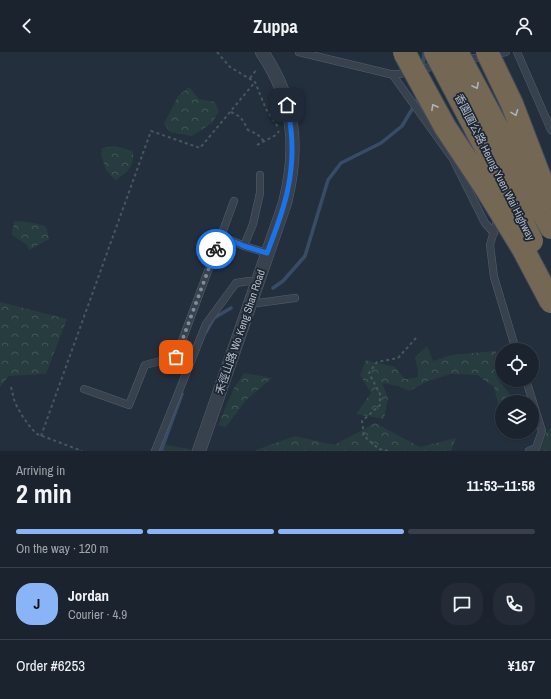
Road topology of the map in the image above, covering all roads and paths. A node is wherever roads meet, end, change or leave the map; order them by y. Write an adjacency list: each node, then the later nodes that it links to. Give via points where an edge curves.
1 (217, 52): 11 (path, via 230,66)
2 (262, 52): 25 (street, 禾徑山路 Wo Keng Shan Road, via 277,76 287,105 293,149 288,188)
3 (298, 52): 10 (lane)
4 (404, 52): 29 (highway, one-way to 4, bridge, via 523,250 446,127)
5 (487, 52): 20 (highway, one-way to 20, bridge, via 512,104)
6 (506, 52): 8 (lane)
7 (517, 52): 14 (lane)
8 (448, 58): 10 (lane); 21 (highway, 香園圍公路 Heung Yuen Wai Highway, one-way to 21, bridge); 27 (highway, 香園圍公路 Heung Yuen Wai Highway, bridge)
9 (258, 68): 11 (path)
10 (392, 74): 22 (lane, via 453,159 485,223)
11 (250, 78): 12 (path)
12 (255, 82): 13 (path); 15 (path, via 266,109 279,128 276,136)
13 (230, 112): 15 (path, via 239,116 248,130 256,133); 36 (path, via 200,148 151,131)
14 (551, 130)
15 (264, 142): 16 (path)
16 (257, 146)
17 (260, 175): 24 (lane, via 260,193 253,224)
18 (545, 176): 22 (lane, via 521,189 500,210)
19 (234, 201): 23 (lane)
20 (551, 204)
21 (551, 228)
22 (494, 233): 32 (lane, via 490,245 494,277)
23 (221, 236): 24 (lane); 35 (lane, via 176,357 144,365 129,405)
24 (244, 246): 25 (lane)
25 (267, 253): 26 (street, 禾徑山路 Wo Keng Shan Road)
26 (257, 283): 30 (street, 禾徑山路 Wo Keng Shan Road); 38 (lane, via 236,283 206,324)
27 (551, 284)
28 (295, 298): 30 (lane)
29 (551, 302)
30 (250, 304): 39 (street, 禾徑山路 Wo Keng Shan Road)
31 (416, 338): 40 (path, via 398,358 377,362 369,373 380,394 380,405 362,421 364,436 379,449)
32 (514, 343)
33 (11, 387): 36 (path, via 15,403 23,417)
34 (528, 387): 41 (lane, via 542,431 536,448)
35 (84, 389)
36 (41, 436): 37 (path)
37 (82, 451)
38 (156, 451)
39 (199, 451)
40 (388, 451)
41 (529, 451)

